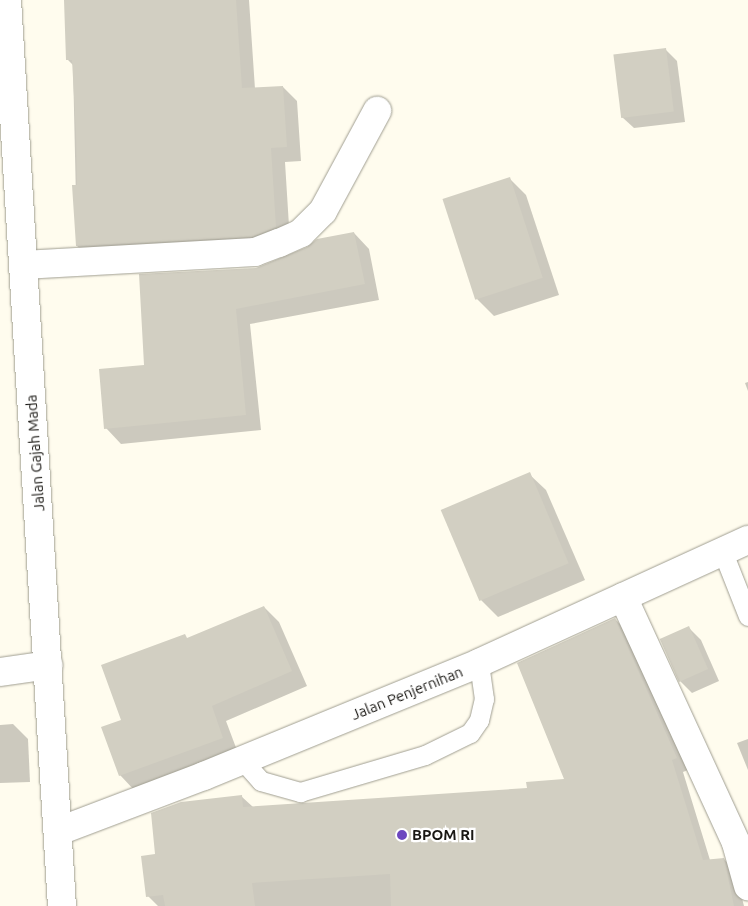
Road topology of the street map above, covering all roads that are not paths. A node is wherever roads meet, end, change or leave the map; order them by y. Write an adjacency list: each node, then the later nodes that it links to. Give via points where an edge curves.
1 (7, 0): 3 (street, Jalan Gajah Mada)
2 (377, 111): 3 (street, via 323,211 301,232 279,243 256,252)
3 (23, 265): 9 (street, Jalan Gajah Mada)
4 (748, 540): 5 (street, Jalan Penjernihan)
5 (722, 550): 6 (street, Jalan Penjernihan); 7 (lane)
6 (623, 597): 8 (street, Jalan Penjernihan); 13 (street, via 736,843)
7 (746, 611)
8 (479, 663): 11 (street, Jalan Penjernihan); 11 (lane, via 484,699 479,720 470,733 425,755 300,792 261,781)
9 (49, 665): 10 (street); 12 (street, Jalan Gajah Mada)
10 (0, 672)
11 (242, 761): 12 (street, Jalan Penjernihan)
12 (59, 831): 14 (street, Jalan Gajah Mada)
13 (748, 886)
14 (62, 906)

